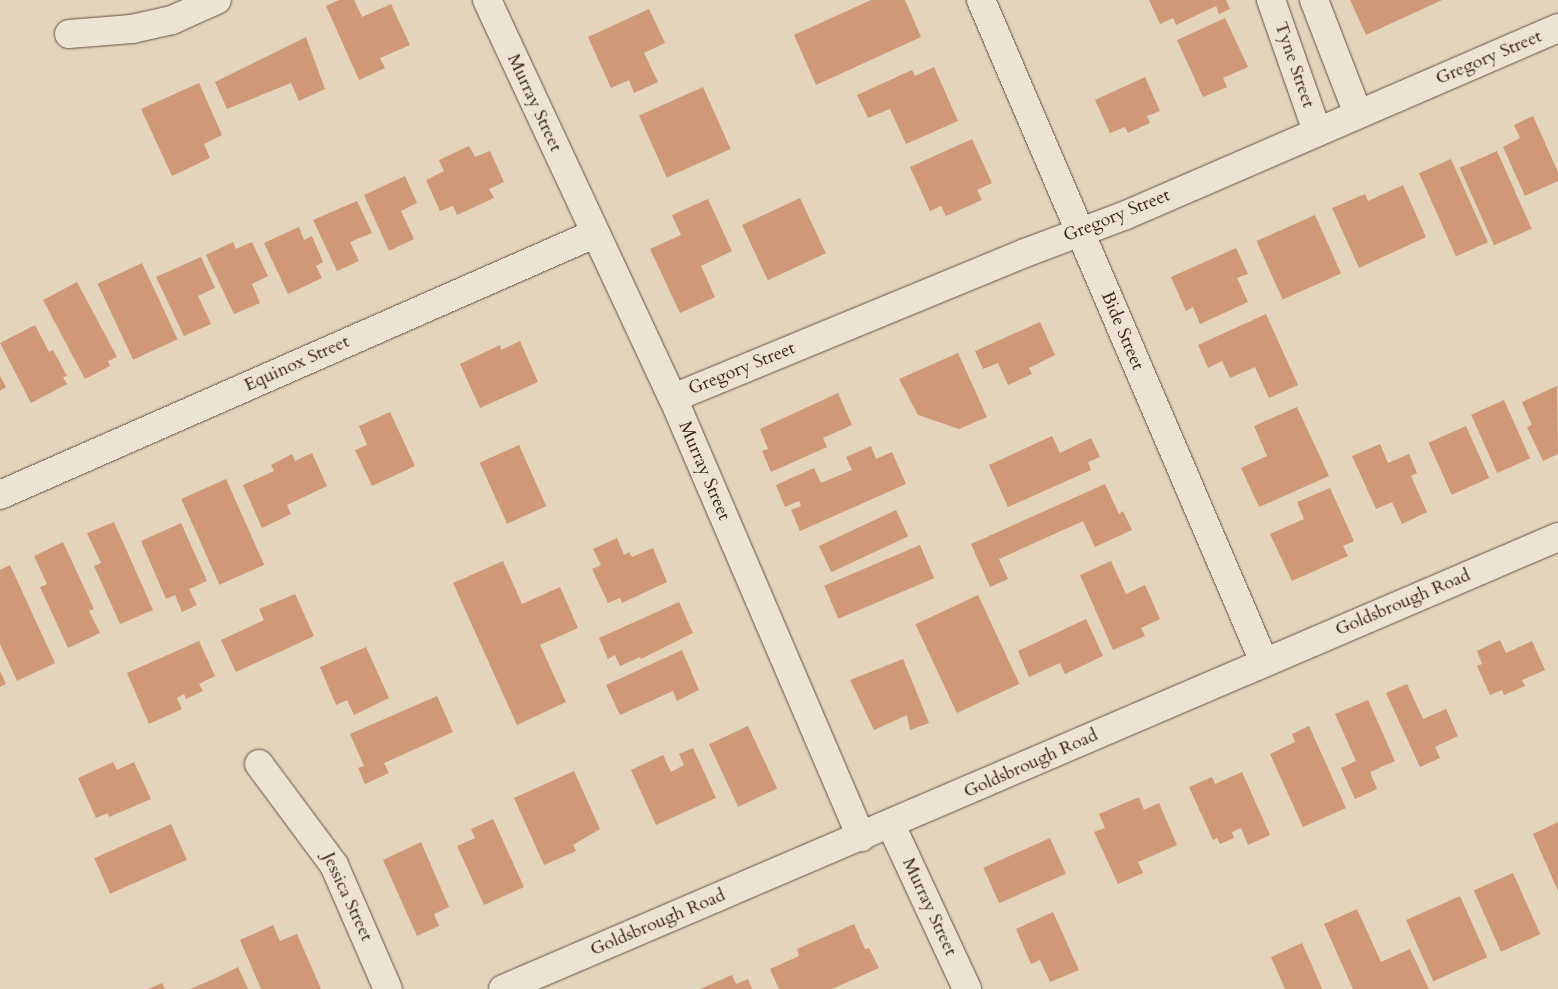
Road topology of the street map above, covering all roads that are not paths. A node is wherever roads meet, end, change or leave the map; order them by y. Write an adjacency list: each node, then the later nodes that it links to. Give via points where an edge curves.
1 (217, 0): 7 (street, via 172,20 132,29)
2 (487, 0): 11 (street, Murray Street)
3 (980, 0): 10 (street, Bide Street)
4 (1271, 0): 9 (street, Tyne Street)
5 (1314, 0): 8 (street)
6 (1558, 28): 8 (street, Gregory Street)
7 (69, 34)
8 (1358, 114): 9 (street, Gregory Street)
9 (1317, 131): 10 (street, Gregory Street)
10 (1080, 232): 12 (street, Gregory Street); 15 (street, Bide Street)
11 (594, 234): 12 (street, Murray Street); 13 (street, Equinox Street)
12 (673, 398): 18 (street, Murray Street)
13 (0, 494)
14 (1558, 537): 15 (street, Goldsbrough Road)
15 (1264, 662): 17 (street, Goldsbrough Road)
16 (259, 764): 19 (street, Jessica Street, via 334,865)
17 (891, 825): 18 (street, Goldsbrough Road); 21 (street, Murray Street)
18 (861, 837): 20 (street, Goldsbrough Road)
19 (388, 989)
20 (503, 989)
21 (967, 989)

